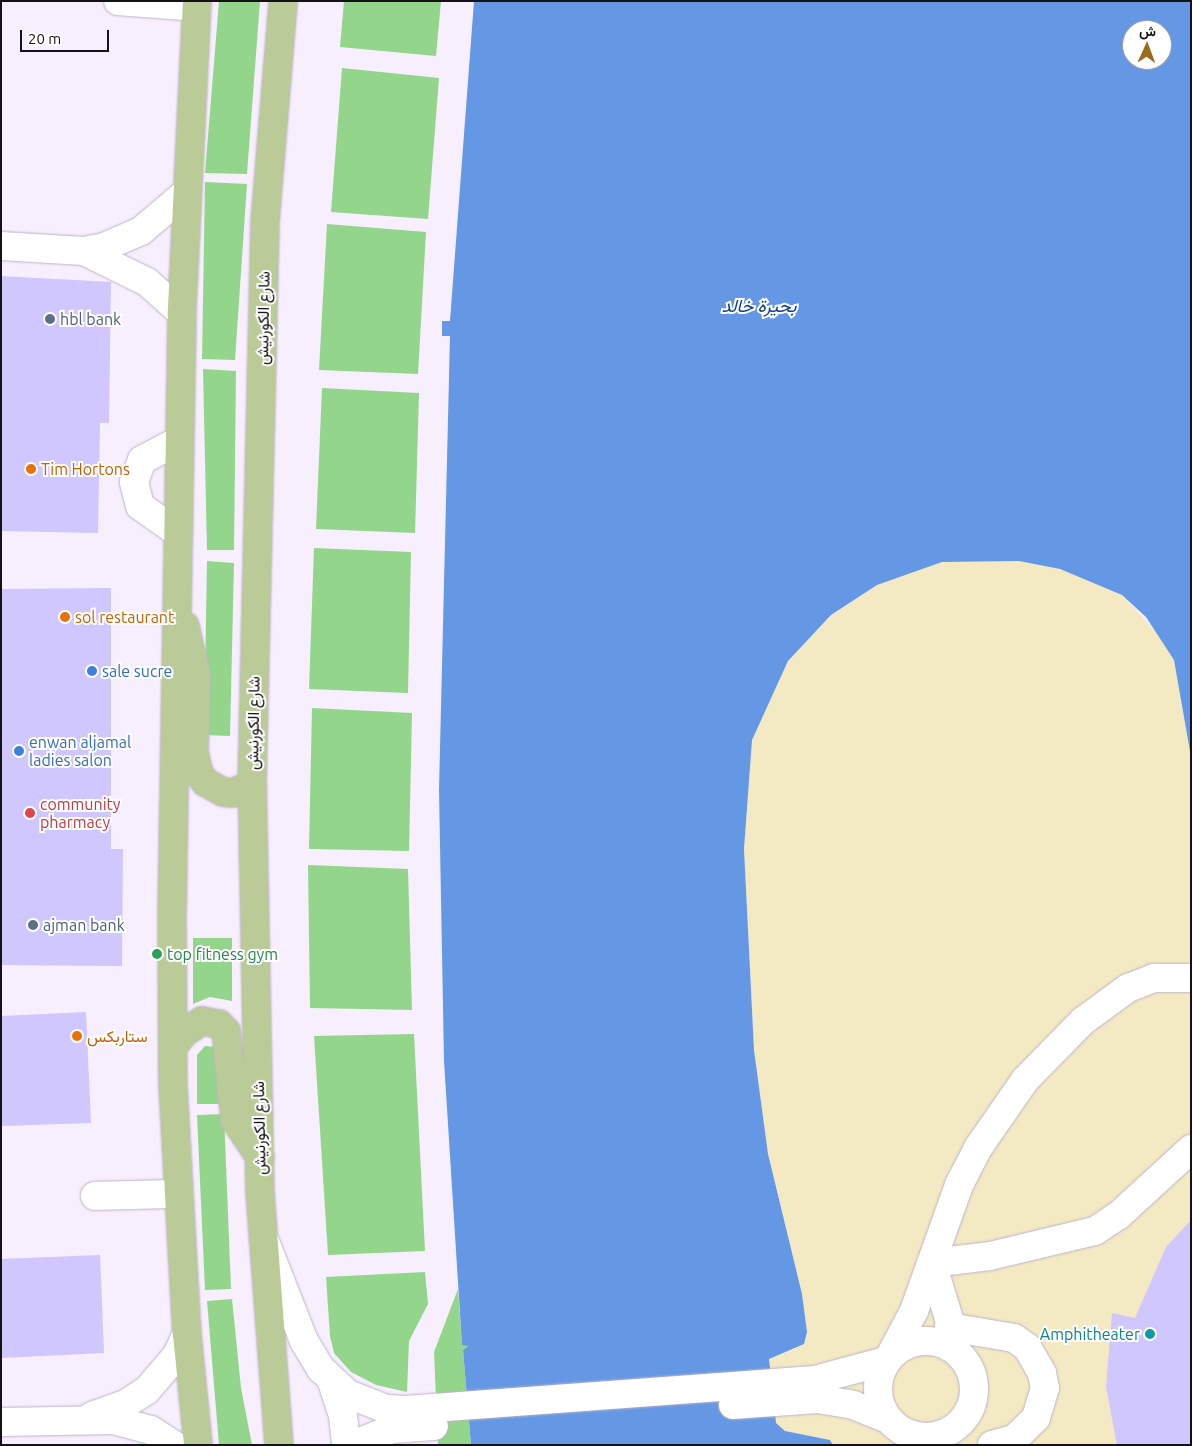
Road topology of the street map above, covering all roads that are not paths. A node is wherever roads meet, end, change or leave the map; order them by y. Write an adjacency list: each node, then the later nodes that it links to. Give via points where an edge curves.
1 (118, 1): 3 (street)
2 (283, 1): 11 (main road, شارع الكورنيش, via 265,222)
3 (197, 4): 4 (main road)
4 (187, 192): 6 (street, via 141,231); 7 (main road)
5 (1, 246): 6 (street)
6 (84, 251): 7 (street, via 147,282)
7 (182, 313): 8 (main road)
8 (178, 442): 9 (main road); 9 (street, via 142,460 134,482 140,506)
9 (177, 532): 10 (main road)
10 (176, 604): 11 (main road, via 192,650 196,676 194,752 199,773 205,782 223,792 233,793); 13 (main road)
11 (252, 784): 15 (main road, شارع الكورنيش)
12 (1191, 978): 19 (street, via 1154,978 1128,988 1053,1050 1025,1080 978,1148 956,1193)
13 (173, 1047): 15 (main road, via 184,1033 202,1021 220,1024 226,1031 235,1120); 16 (main road)
14 (1191, 1149): 19 (street, via 1108,1224 1095,1231 990,1256)
15 (260, 1157): 18 (main road, شارع الكورنيش)
16 (179, 1194): 17 (street); 21 (main road)
17 (95, 1196)
18 (263, 1236): 24 (street, via 304,1341); 33 (main road, شارع الكورنيش)
19 (932, 1262): 20 (street); 23 (street, via 914,1311)
20 (949, 1327): 22 (street); 37 (street, via 1014,1338 1027,1347 1042,1373 1045,1388 1036,1418 1014,1439)
21 (187, 1334): 28 (street, via 172,1361 147,1390 127,1403); 32 (main road)
22 (962, 1355): 23 (street, via 949,1346 917,1341); 27 (street, via 974,1384 973,1400)
23 (888, 1358): 25 (street); 30 (street, via 877,1381 877,1394)
24 (332, 1382): 26 (street, via 348,1394); 34 (street, via 343,1415)
25 (816, 1389): 26 (street); 30 (street)
26 (425, 1418): 35 (street)
27 (963, 1418): 30 (street, via 942,1434 926,1437); 36 (street)
28 (84, 1419): 29 (street); 31 (street, via 134,1425 151,1430)
29 (1, 1422)
30 (900, 1431)
31 (174, 1445)
32 (198, 1445)
33 (279, 1445)
34 (346, 1445)
35 (354, 1445)
36 (957, 1445)
37 (992, 1445)

